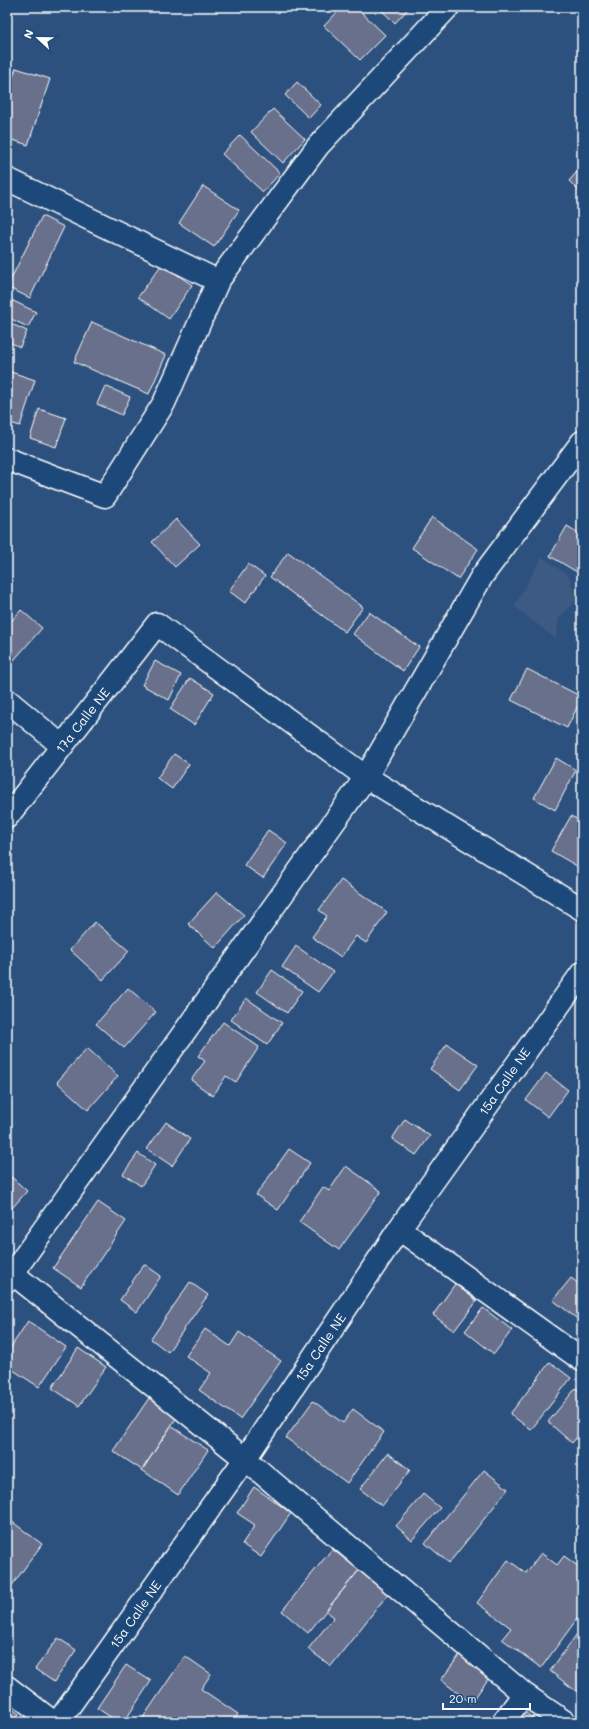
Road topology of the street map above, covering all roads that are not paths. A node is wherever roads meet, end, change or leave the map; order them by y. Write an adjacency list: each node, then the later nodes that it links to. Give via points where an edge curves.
1 (448, 7): 3 (street, via 318,146)
2 (7, 179): 3 (street)
3 (218, 281): 5 (street, via 164,403 105,496)
4 (582, 442): 8 (street, via 482,576)
5 (7, 459)
6 (7, 700): 7 (street)
7 (62, 746): 8 (street, 17a Calle NE, via 157,624); 9 (street, 17a Calle NE)
8 (366, 777): 10 (street); 13 (street)
9 (7, 817)
10 (582, 909)
11 (582, 973): 12 (street, 15a Calle NE)
12 (399, 1229): 14 (street); 15 (street, 15a Calle NE)
13 (9, 1274): 15 (street)
14 (582, 1360)
15 (245, 1459): 17 (street); 19 (street, 15a Calle NE)
16 (7, 1687): 18 (street)
17 (524, 1694): 20 (street); 21 (street)
18 (53, 1722)
19 (58, 1722)
20 (503, 1722)
21 (565, 1722)

